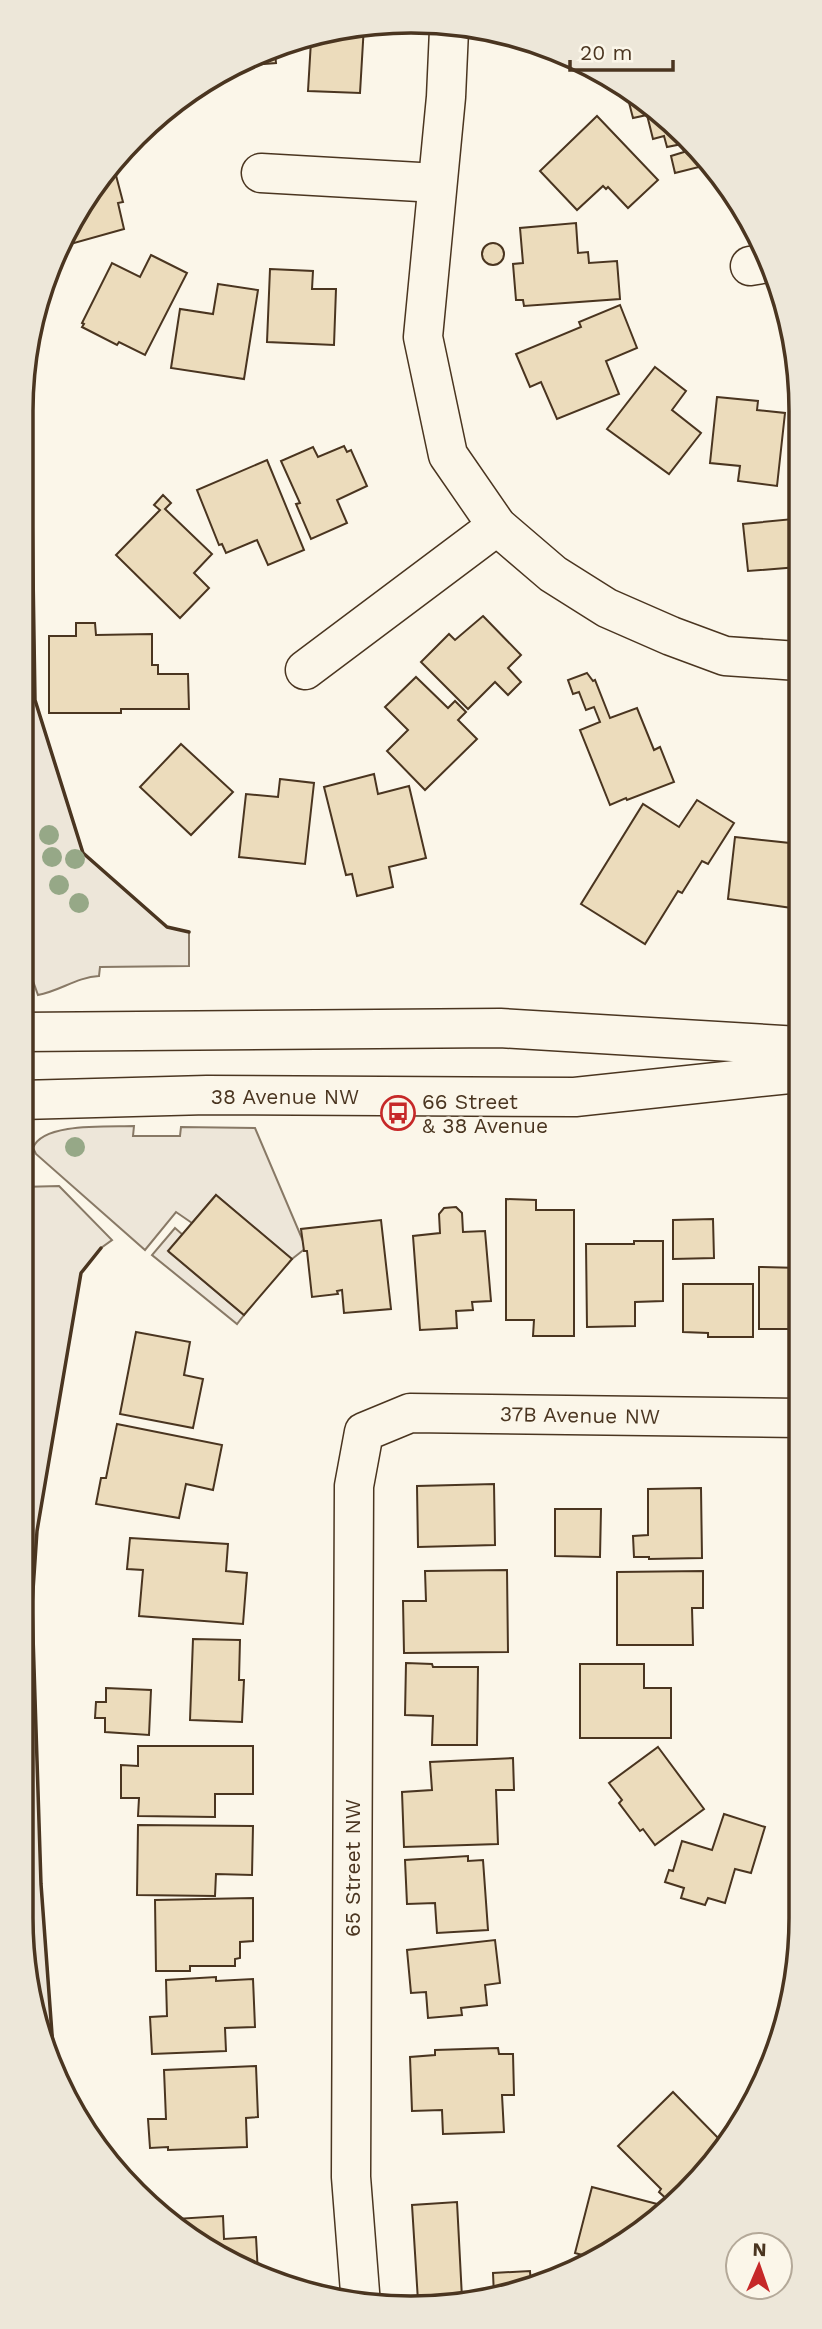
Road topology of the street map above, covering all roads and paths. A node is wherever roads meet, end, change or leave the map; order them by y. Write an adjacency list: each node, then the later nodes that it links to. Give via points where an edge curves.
1 (449, 35): 3 (street)
2 (261, 173): 3 (street)
3 (437, 183): 4 (street, via 423,337 449,455)
4 (497, 526): 5 (street, via 552,574 607,608 725,656); 6 (street)
5 (789, 660)
6 (305, 670)
7 (33, 1032): 8 (street, via 500,1028)
8 (789, 1045)
9 (789, 1074): 10 (street, 38 Avenue NW, via 575,1097)
10 (33, 1100)
11 (789, 1418): 12 (street, 37B Avenue NW, via 410,1413)
12 (364, 1432): 13 (street, 65 Street NW, via 354,1486 351,2163)
13 (360, 2293)

